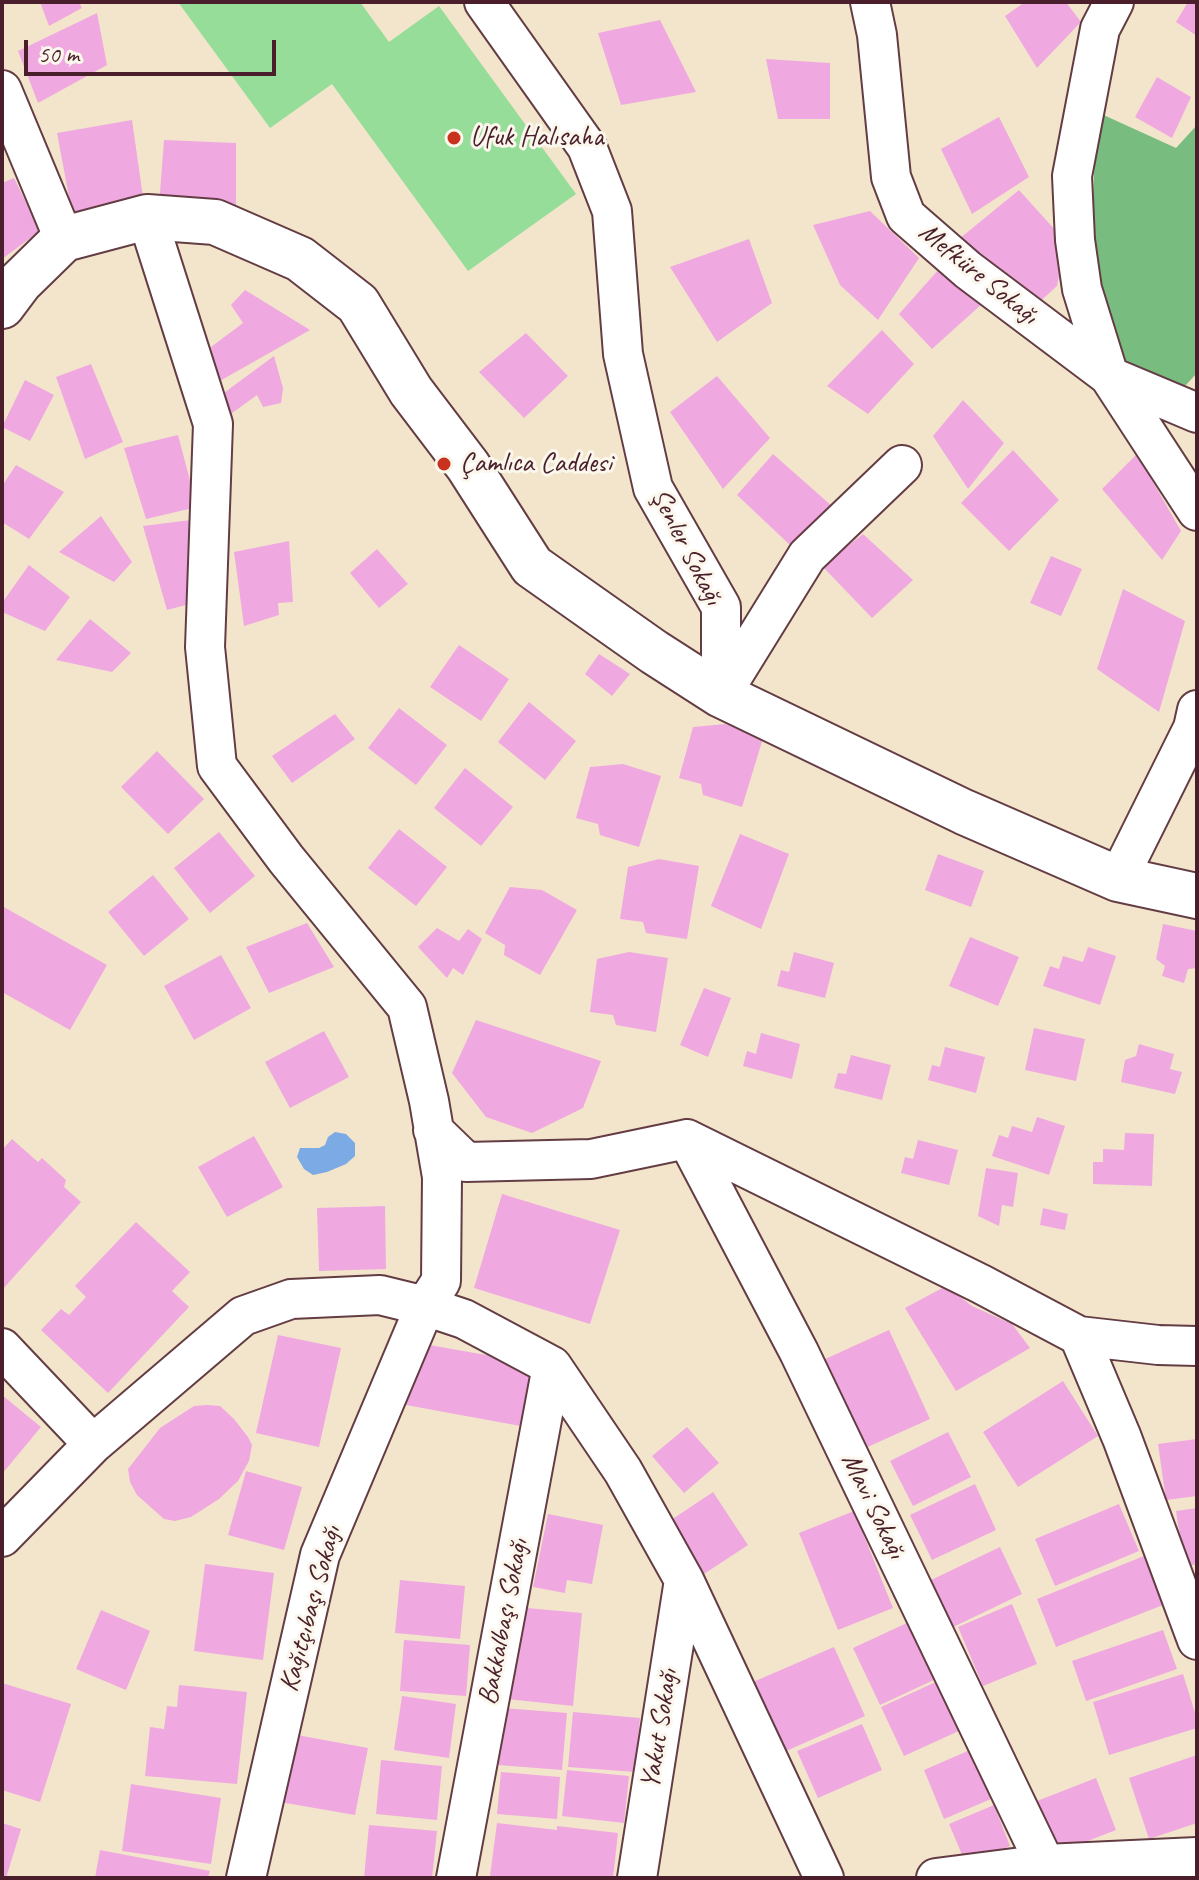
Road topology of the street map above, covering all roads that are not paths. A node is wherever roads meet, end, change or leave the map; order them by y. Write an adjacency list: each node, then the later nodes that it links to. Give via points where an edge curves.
1 (484, 2): 12 (street, Şenler Sokağı, via 587,147 612,211 623,354 653,488 721,607)
2 (870, 2): 8 (street, Mefküre Sokağı, via 891,177 906,216 968,270)
3 (1114, 2): 8 (street, via 1100,29 1072,176 1082,289)
4 (2, 90): 6 (street)
5 (147, 217): 6 (main road); 12 (main road, via 215,222 300,259 358,304 532,566); 16 (street, Kağıtçıbaşı Sokağı, via 213,424 205,647 217,766 407,1007)
6 (64, 239): 7 (main road)
7 (2, 306)
8 (1109, 376): 9 (street); 11 (street)
9 (1197, 413)
10 (902, 465): 12 (street, via 807,556)
11 (1197, 511)
12 (721, 695): 14 (main road)
13 (1196, 722): 14 (street)
14 (1118, 879): 15 (main road)
15 (1197, 896)
16 (433, 1130): 17 (street, via 466,1162 591,1159); 18 (street, Kağıtçıbaşı Sokağı, via 442,1177 441,1281)
17 (687, 1139): 19 (street); 28 (street, Mavi Sokağı, via 799,1352)
18 (425, 1306): 22 (street, via 464,1319); 23 (street, via 380,1295 291,1299 243,1316); 29 (street, Kağıtçıbaşı Sokağı, via 320,1555)
19 (1079, 1336): 20 (street); 26 (street)
20 (1197, 1346)
21 (2, 1348): 23 (street)
22 (552, 1366): 25 (street, via 623,1471); 30 (street, Bakkalbaşı Sokağı)
23 (93, 1444): 24 (street)
24 (2, 1537)
25 (684, 1580): 31 (street, Yakut Sokağı); 32 (street)
26 (1197, 1640)
27 (1197, 1857): 28 (street)
28 (1047, 1871): 33 (street)
29 (246, 1878)
30 (456, 1878)
31 (637, 1878)
32 (824, 1878)
33 (936, 1878)

